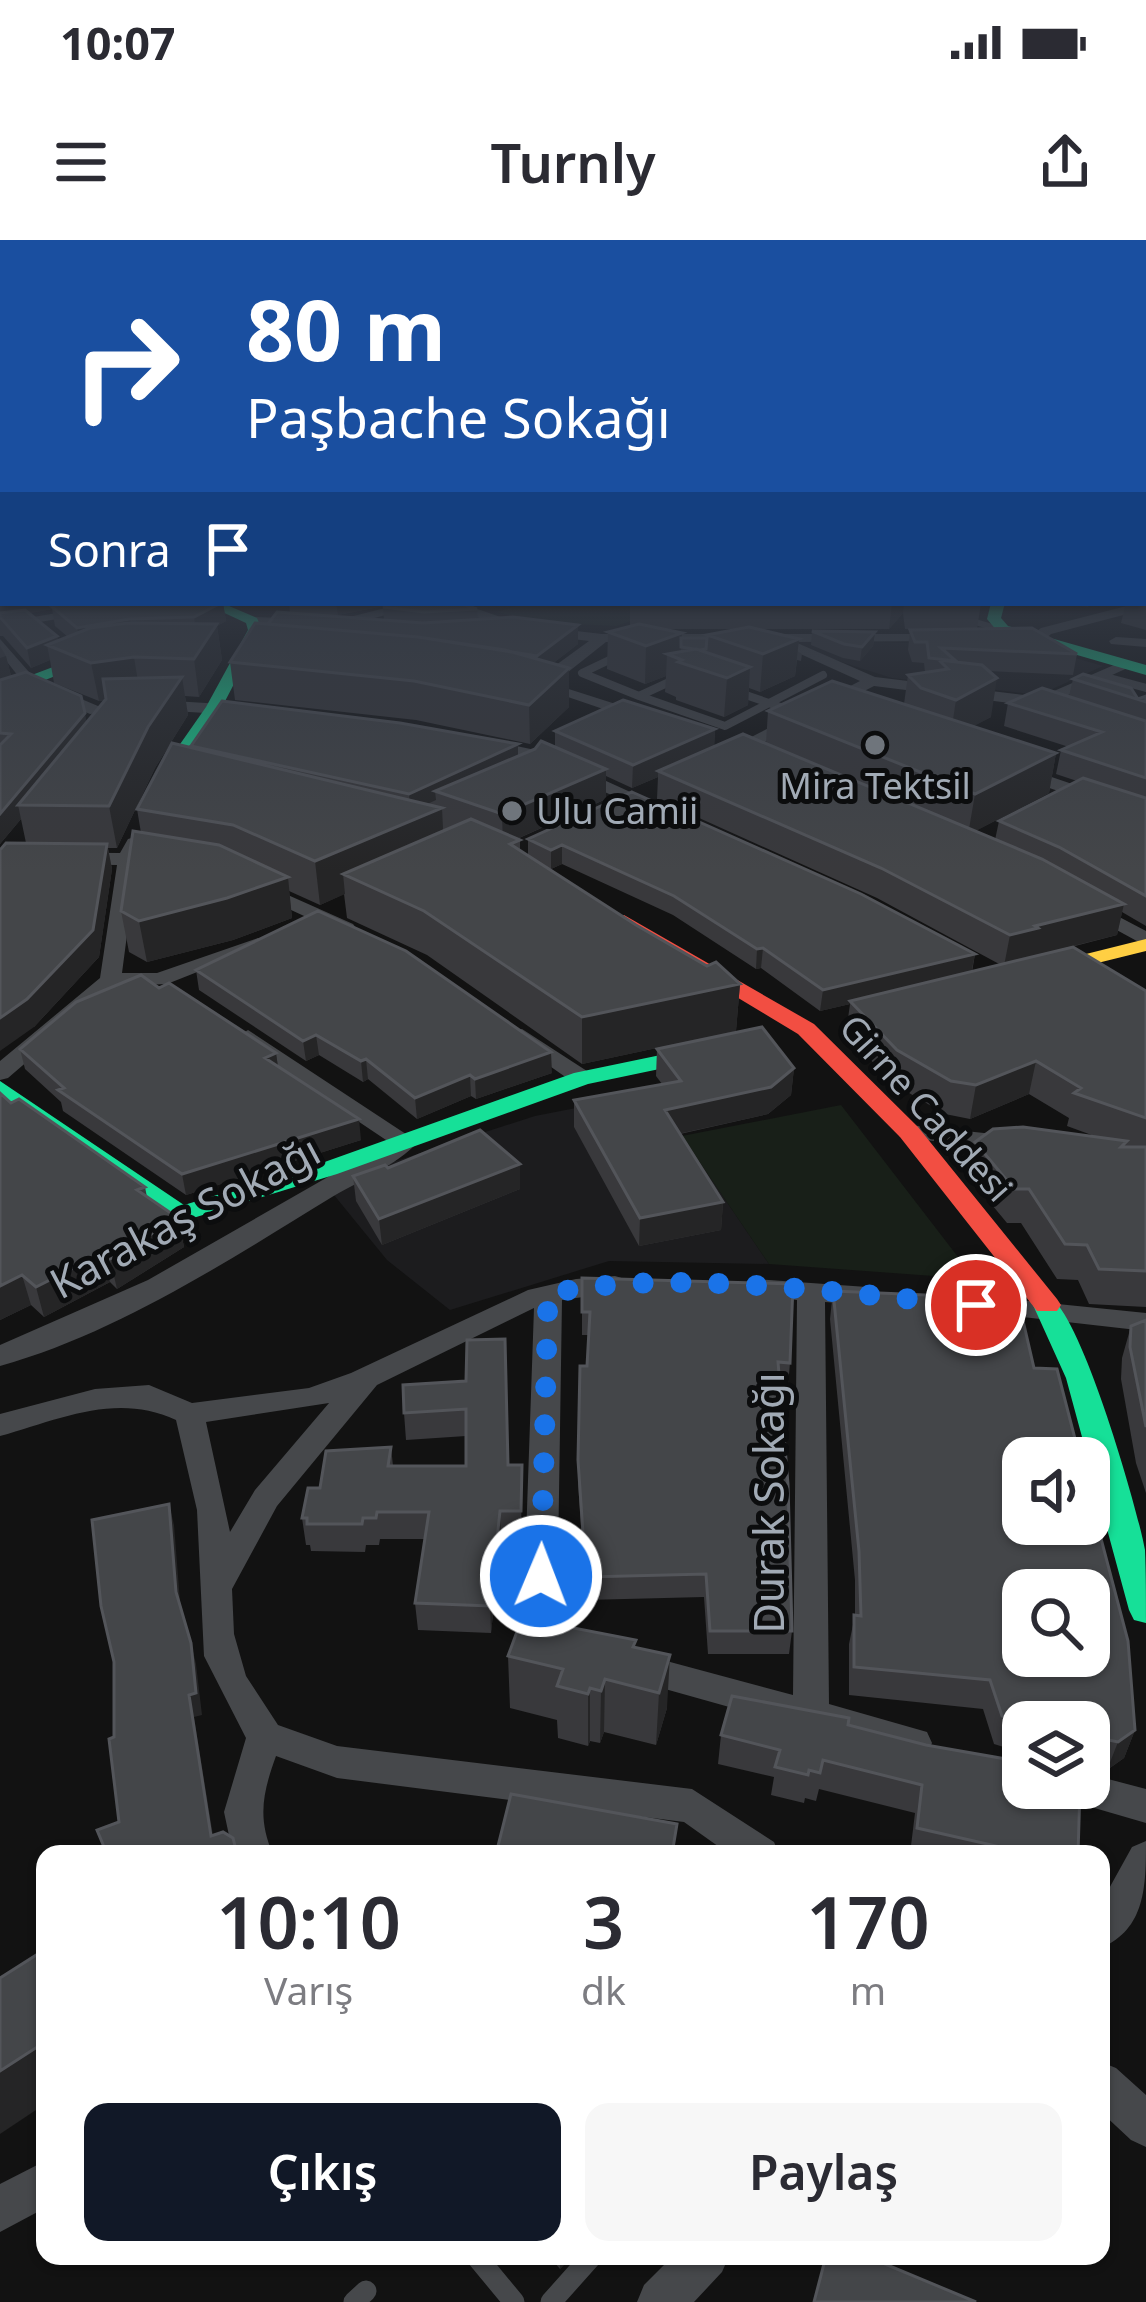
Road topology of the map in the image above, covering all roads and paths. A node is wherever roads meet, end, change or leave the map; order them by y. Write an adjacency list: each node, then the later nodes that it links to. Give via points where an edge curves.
1 (29, 678): 11 (street)
2 (36, 678): 11 (street)
3 (236, 678): 21 (street)
4 (551, 678): 13 (street)
5 (592, 678): 17 (lane)
6 (682, 678): 17 (lane)
7 (817, 678): 20 (lane)
8 (866, 678): 10 (street)
9 (1087, 678): 18 (street)
10 (872, 681): 14 (street); 22 (street)
11 (32, 682): 16 (street); 24 (street)
12 (520, 682): 13 (street)
13 (542, 685): 19 (street)
14 (899, 685): 18 (street); 22 (street)
15 (730, 689): 20 (lane)
16 (0, 693)
17 (639, 697): 20 (lane, via 725,726)
18 (1042, 702): 23 (street)
19 (603, 704): 28 (street); 31 (street)
20 (772, 704): 26 (lane)
21 (214, 707): 24 (street); 25 (street); 35 (street, via 167,778)
22 (829, 708): 26 (street); 27 (street); 31 (street)
23 (1063, 709)
24 (96, 711): 29 (street)
25 (259, 712)
26 (802, 715): 31 (street)
27 (858, 718)
28 (583, 722)
29 (102, 736)
30 (457, 738): 37 (street, via 537,757)
31 (741, 750): 32 (street); 33 (street)
32 (762, 759)
33 (719, 760)
34 (1010, 769): 39 (street, via 1067,796)
35 (217, 780)
36 (656, 789): 37 (street)
37 (635, 798): 38 (street); 40 (street)
38 (616, 807)
39 (1146, 815)
40 (677, 818)
41 (145, 823): 43 (street)
42 (7, 855): 43 (street)
43 (127, 859): 44 (street); 52 (street)
44 (189, 869)
45 (249, 884): 49 (street)
46 (1065, 893): 51 (street)
47 (345, 907): 49 (street)
48 (606, 913): 57 (street, Girne Caddesi)
49 (323, 917): 50 (street); 52 (street, via 169,986)
50 (360, 935)
51 (1146, 943): 53 (street)
52 (110, 980): 60 (street)
53 (1004, 980)
54 (847, 1020): 57 (street)
55 (509, 1027): 61 (street)
56 (236, 1029): 64 (street)
57 (806, 1029): 58 (street); 63 (street, Girne Caddesi)
58 (766, 1039)
59 (725, 1049): 61 (street)
60 (0, 1073)
61 (582, 1078): 64 (street)
62 (0, 1088): 64 (street, via 180,1214)
63 (909, 1132): 65 (street); 72 (street, Girne Caddesi)
64 (406, 1142): 74 (street, Karakaş Sokağı, via 242,1240)
65 (1027, 1145)
66 (639, 1285): 69 (street)
67 (730, 1287): 68 (street)
68 (811, 1292): 70 (street); 82 (street, Durak Sokağı)
69 (548, 1294): 75 (street, via 509,1304); 82 (street, via 540,1624 547,1638)
70 (905, 1299)
71 (952, 1303): 72 (street)
72 (1053, 1312): 73 (street); 81 (street, Girne Caddesi, via 1081,1378)
73 (1146, 1322)
74 (0, 1356)
75 (370, 1375): 77 (street, via 324,1394); 80 (street, via 266,1498)
76 (50, 1409): 77 (street, via 148,1395); 78 (street); 79 (street)
77 (189, 1414): 80 (street, via 214,1520)
78 (0, 1425)
79 (0, 1439)
80 (213, 1592): 83 (street, via 213,1634 232,1691)
81 (1146, 1610)
82 (811, 1714): 84 (street)
83 (265, 1736): 87 (street, via 243,1798); 88 (street, via 337,1762 692,1806)
84 (948, 1752)
85 (1110, 1796): 86 (street)
86 (1146, 1806)
87 (248, 1845)
88 (747, 1845)
89 (1146, 1859): 90 (street)
90 (1110, 1921)
91 (1110, 2091): 92 (street)
92 (1146, 2125)
93 (36, 2188): 94 (street)
94 (0, 2209)
95 (483, 2265): 98 (lane)
96 (584, 2265): 99 (lane)
97 (697, 2265): 100 (street)
98 (514, 2302)
99 (551, 2302)
100 (661, 2302)

